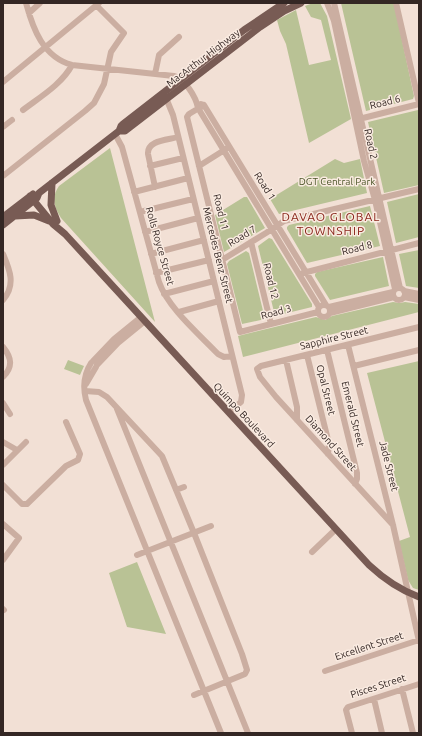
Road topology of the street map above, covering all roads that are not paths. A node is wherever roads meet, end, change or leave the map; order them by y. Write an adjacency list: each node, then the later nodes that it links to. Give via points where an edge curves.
1 (26, 3): 9 (street)
2 (40, 3): 9 (street)
3 (284, 3): 10 (main road, MacArthur Highway)
4 (299, 3): 10 (main road, MacArthur Highway)
5 (327, 3): 13 (street, Road 2)
6 (334, 3): 13 (street, Road 2)
7 (396, 3): 20 (street)
8 (98, 4): 12 (street); 15 (street, via 124,33 111,52)
9 (29, 13): 12 (street, via 34,30)
10 (247, 33): 18 (main road, MacArthur Highway)
11 (179, 37): 16 (street, via 159,55)
12 (46, 48): 14 (street, via 59,60); 17 (street)
13 (345, 60): 23 (street, Road 2)
14 (72, 64): 15 (street); 22 (street, via 64,77)
15 (107, 69): 16 (street); 32 (street, via 104,84 94,103)
16 (155, 74): 18 (street, via 174,76)
17 (3, 82)
18 (183, 82): 19 (main road, MacArthur Highway); 21 (street, Road 1); 26 (main road, MacArthur Highway, via 121,126)
19 (166, 98): 26 (main road, MacArthur Highway, via 125,131); 27 (street, Mercedes Benz Street, via 172,110)
20 (419, 103): 23 (street, Road 6)
21 (201, 106): 28 (street, Road 1); 31 (street, Road 11, via 187,117)
22 (23, 110)
23 (358, 119): 40 (street, Road 2)
24 (12, 120): 25 (street)
25 (3, 127)
26 (117, 133): 34 (main road, MacArthur Highway); 37 (street, Rolls Royce Street)
27 (178, 137): 29 (street, Mercedes Benz Street); 30 (street, via 149,146)
28 (226, 149): 31 (street); 47 (street, Road 1)
29 (183, 158): 30 (street); 33 (street, Mercedes Benz Street)
30 (150, 166): 35 (street)
31 (199, 166): 56 (street, Road 11)
32 (3, 176)
33 (188, 178): 35 (street); 39 (street, Mercedes Benz Street)
34 (52, 183): 38 (main road, MacArthur Highway); 45 (main road, via 51,205)
35 (155, 186): 37 (street)
36 (419, 189): 40 (street, Road 7)
37 (134, 192): 41 (street, Rolls Royce Street)
38 (35, 197): 42 (main road, MacArthur Highway); 43 (main road, MacArthur Highway); 45 (main road, Quimpo Boulevard)
39 (194, 199): 41 (street); 44 (street, Mercedes Benz Street)
40 (377, 199): 47 (street, Road 7, via 288,219); 52 (street, Road 2)
41 (140, 212): 48 (street, Rolls Royce Street)
42 (14, 216): 45 (main road, via 34,215); 46 (main road, MacArthur Highway)
43 (3, 217)
44 (198, 218): 48 (street); 49 (street, Mercedes Benz Street)
45 (55, 222): 68 (main road, Quimpo Boulevard)
46 (3, 225)
47 (275, 227): 50 (street, Road 7); 58 (street, Road 1)
48 (145, 232): 54 (street, Rolls Royce Street)
49 (204, 240): 54 (street); 55 (street, Mercedes Benz Street)
50 (251, 242): 56 (street, Road 7); 69 (street, Road 12)
51 (419, 243): 52 (street, Road 8)
52 (389, 250): 58 (street, Road 8); 60 (street, Road 2)
53 (3, 254): 63 (street, via 12,280)
54 (151, 254): 57 (street, Rolls Royce Street)
55 (209, 260): 57 (street); 59 (street, Mercedes Benz Street)
56 (222, 260): 71 (street, Road 11)
57 (156, 273): 61 (street, Rolls Royce Street)
58 (302, 273): 66 (street, Road 1)
59 (214, 281): 61 (street); 65 (street, Mercedes Benz Street)
60 (398, 292): 62 (street, Road 3); 64 (street, Road 3); 66 (street, Road 3)
61 (164, 294): 67 (street, Rolls Royce Street)
62 (419, 294)
63 (3, 300)
64 (419, 300)
65 (219, 301): 67 (street); 77 (street, Mercedes Benz Street)
66 (324, 309): 69 (street, Road 3)
67 (178, 312): 77 (street, Rolls Royce Street, via 218,354 224,357)
68 (143, 319): 82 (street, via 121,332 86,373); 85 (main road, Quimpo Boulevard)
69 (271, 324): 71 (street, Road 3)
70 (419, 327): 72 (street, Sapphire Street)
71 (240, 332)
72 (348, 344): 74 (street, Sapphire Street); 79 (street, Jade Street)
73 (3, 347): 81 (street, via 10,364 9,371)
74 (327, 350): 76 (street, Sapphire Street); 94 (street, Emerald Street, via 357,473)
75 (419, 350): 79 (street)
76 (307, 355): 78 (street, Sapphire Street); 92 (street, Opal Street, via 329,444)
77 (232, 356): 85 (street, Mercedes Benz Street, via 242,397)
78 (286, 360): 80 (street, Sapphire Street, via 261,366); 87 (street, via 297,407)
79 (354, 366): 99 (street, Jade Street)
80 (257, 371): 87 (street, Diamond Street)
81 (3, 377)
82 (85, 389): 84 (street, via 99,392); 104 (street, via 86,400)
83 (3, 403): 86 (street)
84 (116, 405): 97 (street, via 159,452); 103 (street)
85 (228, 412): 101 (main road, Quimpo Boulevard)
86 (10, 414)
87 (297, 420): 92 (street, Diamond Street)
88 (66, 422): 95 (street, via 80,454 79,459 66,466 30,502 20,502)
89 (3, 442): 91 (street)
90 (26, 442): 91 (street)
91 (17, 450): 93 (street)
92 (328, 454): 94 (street, Diamond Street)
93 (3, 466)
94 (355, 484): 99 (street, Diamond Street)
95 (3, 485)
96 (184, 487): 97 (street)
97 (176, 490): 102 (street)
98 (3, 524): 107 (street, via 19,538)
99 (393, 525): 108 (street, Jade Street)
100 (211, 526): 102 (street)
101 (336, 529): 105 (street); 108 (main road, Quimpo Boulevard, via 378,573)
102 (194, 533): 103 (street); 112 (street, via 247,668 245,674)
103 (172, 542): 104 (street); 112 (street)
104 (148, 551): 106 (street); 115 (street)
105 (312, 552)
106 (137, 555)
107 (3, 560)
108 (407, 592): 109 (main road, Quimpo Boulevard); 110 (street, Jade Street)
109 (419, 597)
110 (419, 640): 111 (street, Excellent Street)
111 (325, 671)
112 (228, 682): 115 (street); 119 (street)
113 (419, 684): 114 (street, Pisces Street)
114 (402, 689): 117 (street, Pisces Street); 122 (street)
115 (204, 691): 116 (street); 118 (street)
116 (194, 694)
117 (374, 699): 120 (street, Pisces Street, via 350,706 346,710); 121 (street)
118 (221, 733)
119 (248, 733)
120 (352, 733)
121 (382, 733)
122 (413, 733)

